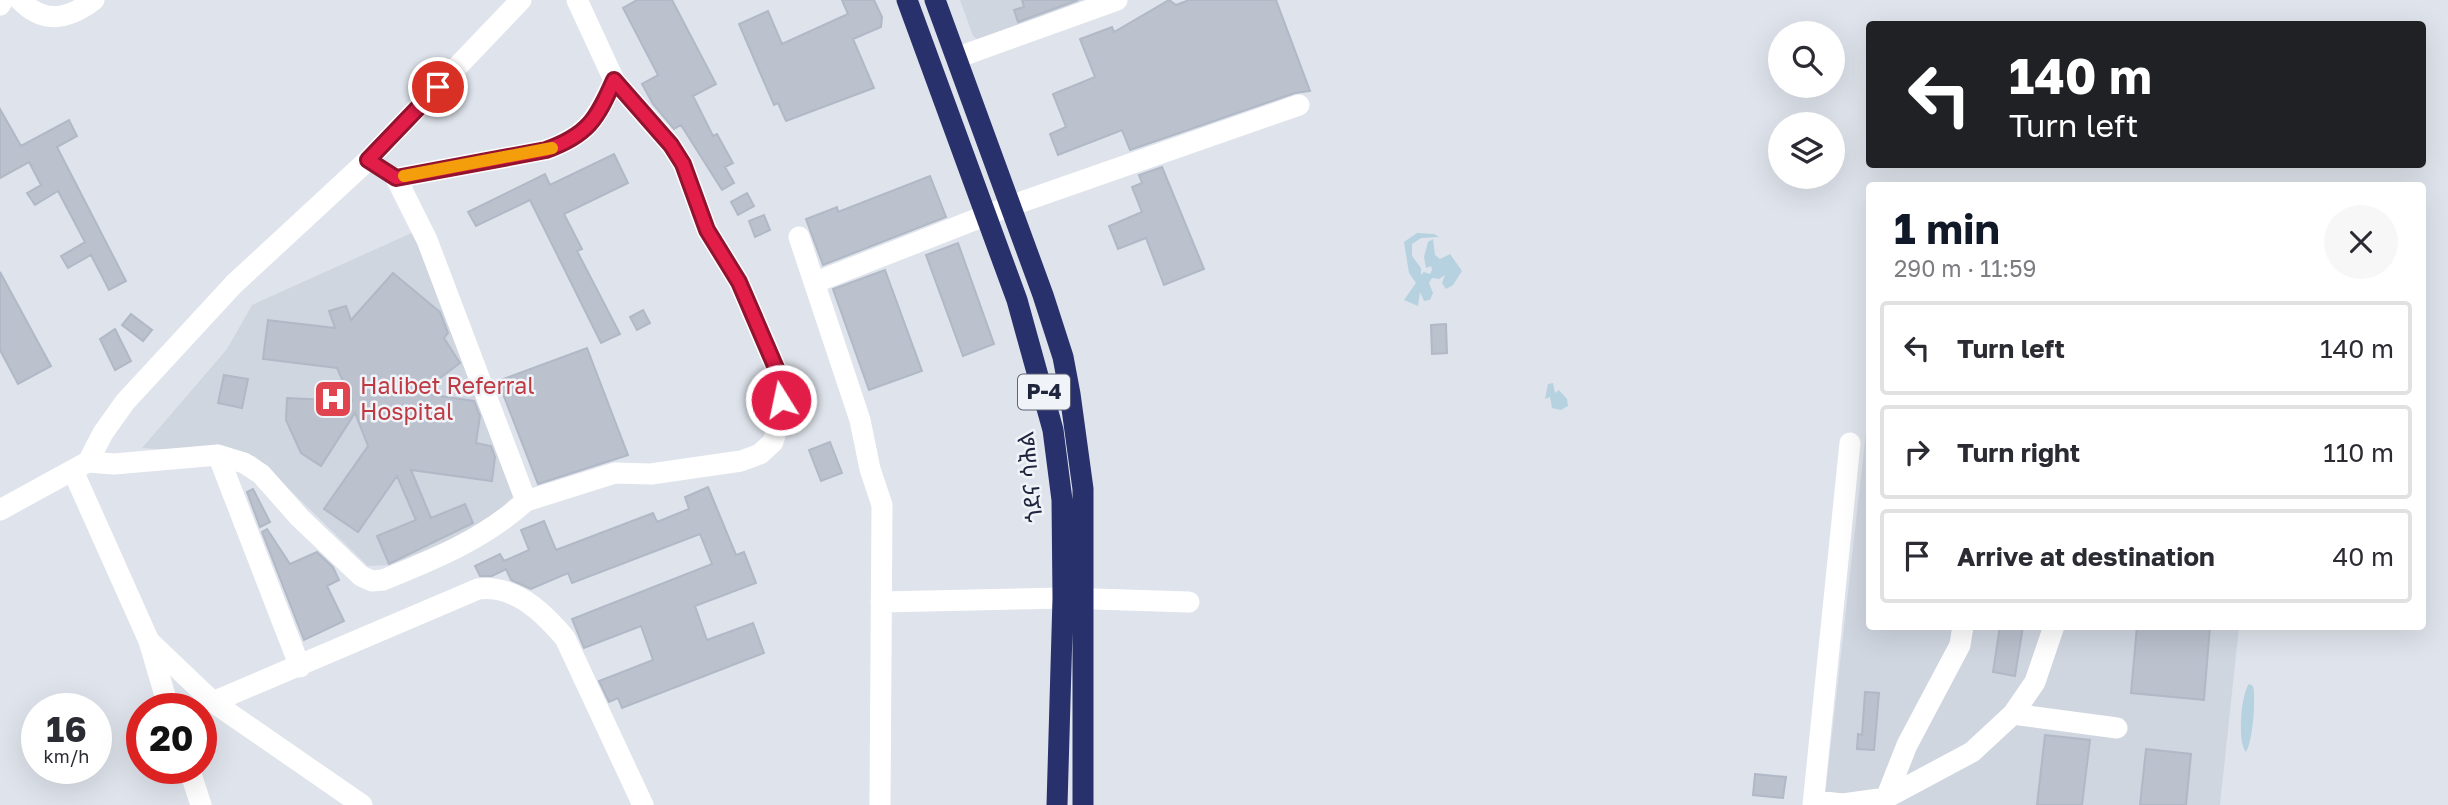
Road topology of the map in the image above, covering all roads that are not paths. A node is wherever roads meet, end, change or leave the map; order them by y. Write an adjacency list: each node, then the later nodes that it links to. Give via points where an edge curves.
1 (3, 0): 9 (street)
2 (20, 0): 3 (street, via 28,9 50,18 68,17)
3 (94, 0)
4 (521, 0): 13 (street)
5 (577, 0): 11 (street)
6 (907, 0): 16 (highway, ጎደና ሳሕል / P-4)
7 (935, 0): 10 (highway, ጎደና ሳሕል / P-4)
8 (1117, 0): 10 (street)
9 (0, 5)
10 (956, 58): 15 (highway, ጎደና ሳሕል / P-4)
11 (614, 80): 14 (street, via 599,113 569,142); 22 (street, via 683,164 707,230 739,282 782,382 780,419 773,442 760,454 741,461 651,474 615,474)
12 (1298, 106): 15 (street)
13 (368, 160): 14 (street); 21 (street, via 234,284 125,402)
14 (396, 178): 22 (street, via 427,240)
15 (1010, 206): 16 (street); 24 (highway, ጎደና ሳሕል / P-4, via 1059,345 1070,394 1083,489)
16 (986, 216): 18 (street); 24 (highway, ጎደና ሳሕል / P-4, via 1021,310 1053,430)
17 (799, 237): 18 (street)
18 (816, 282): 26 (street, via 882,505)
19 (1850, 443): 39 (street)
20 (218, 455): 21 (street); 22 (street, via 261,474 300,518 372,581 458,550); 30 (street)
21 (80, 467): 23 (street); 29 (street)
22 (526, 501)
23 (0, 510)
24 (1073, 598): 25 (street); 26 (street); 44 (highway, ጎደና ሳሕል / P-4); 45 (highway, ጎደና ሳሕል / P-4)
25 (1189, 601)
26 (881, 602): 43 (street)
27 (1962, 630): 38 (street, via 1960,645 1907,745)
28 (2053, 630): 35 (street, via 2035,682)
29 (149, 641): 31 (street); 32 (street)
30 (300, 667): 33 (street); 42 (street, via 478,589 495,587 521,598 565,638)
31 (164, 693)
32 (204, 693)
33 (217, 700)
34 (217, 705): 41 (street)
35 (2013, 714): 36 (street); 38 (street, via 1972,751)
36 (2117, 728)
37 (194, 784): 40 (street)
38 (1886, 798): 39 (street)
39 (1813, 803)
40 (201, 805)
41 (362, 805)
42 (643, 805)
43 (880, 805)
44 (1057, 805)
45 (1083, 805)

